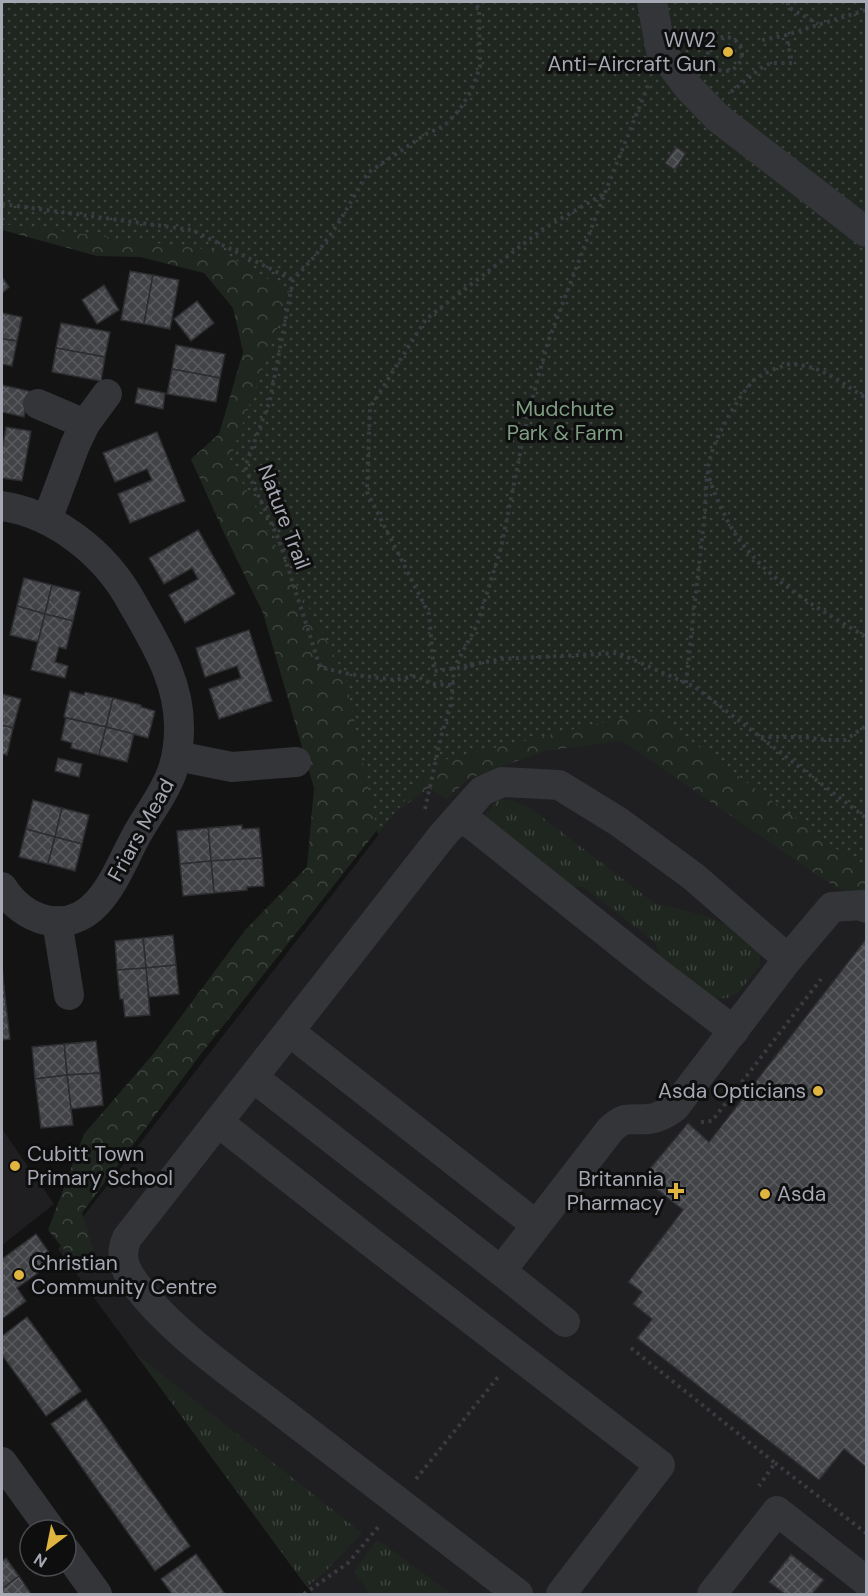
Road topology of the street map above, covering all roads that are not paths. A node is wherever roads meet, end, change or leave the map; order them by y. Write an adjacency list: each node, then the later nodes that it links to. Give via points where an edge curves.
1 (652, 2): 2 (street, via 660,51 688,87 718,118)
2 (867, 232)
3 (107, 394): 5 (street)
4 (38, 405): 5 (street)
5 (85, 424): 7 (street)
6 (2, 506): 7 (street, Friars Mead)
7 (47, 520): 8 (street, Friars Mead, via 91,551 119,580 147,629 173,682 179,729)
8 (177, 756): 9 (street, via 232,767); 13 (street, Friars Mead, via 165,791 105,893 87,913)
9 (296, 762)
10 (450, 826): 14 (street, via 482,791 502,782 559,785 619,822 694,877); 16 (street, via 474,826); 17 (street)
11 (2, 887): 13 (street, Friars Mead, via 24,911 45,921)
12 (867, 908): 14 (street, via 832,908)
13 (57, 921): 15 (street)
14 (788, 959): 16 (street)
15 (69, 995)
16 (734, 1031): 20 (street, via 675,1107 664,1115 631,1118 610,1130)
17 (290, 1032): 18 (street); 20 (street)
18 (254, 1078): 19 (street); 21 (street)
19 (218, 1122): 28 (street, via 127,1238 123,1247 125,1267 167,1320 198,1346); 29 (street, via 660,1465)
20 (536, 1225): 21 (street)
21 (501, 1271): 22 (street)
22 (565, 1322)
23 (6, 1476): 24 (street)
24 (41, 1518)
25 (78, 1568): 27 (street)
26 (867, 1581): 30 (street, via 777,1511)
27 (97, 1594)
28 (518, 1594)
29 (561, 1594)
30 (711, 1594)

